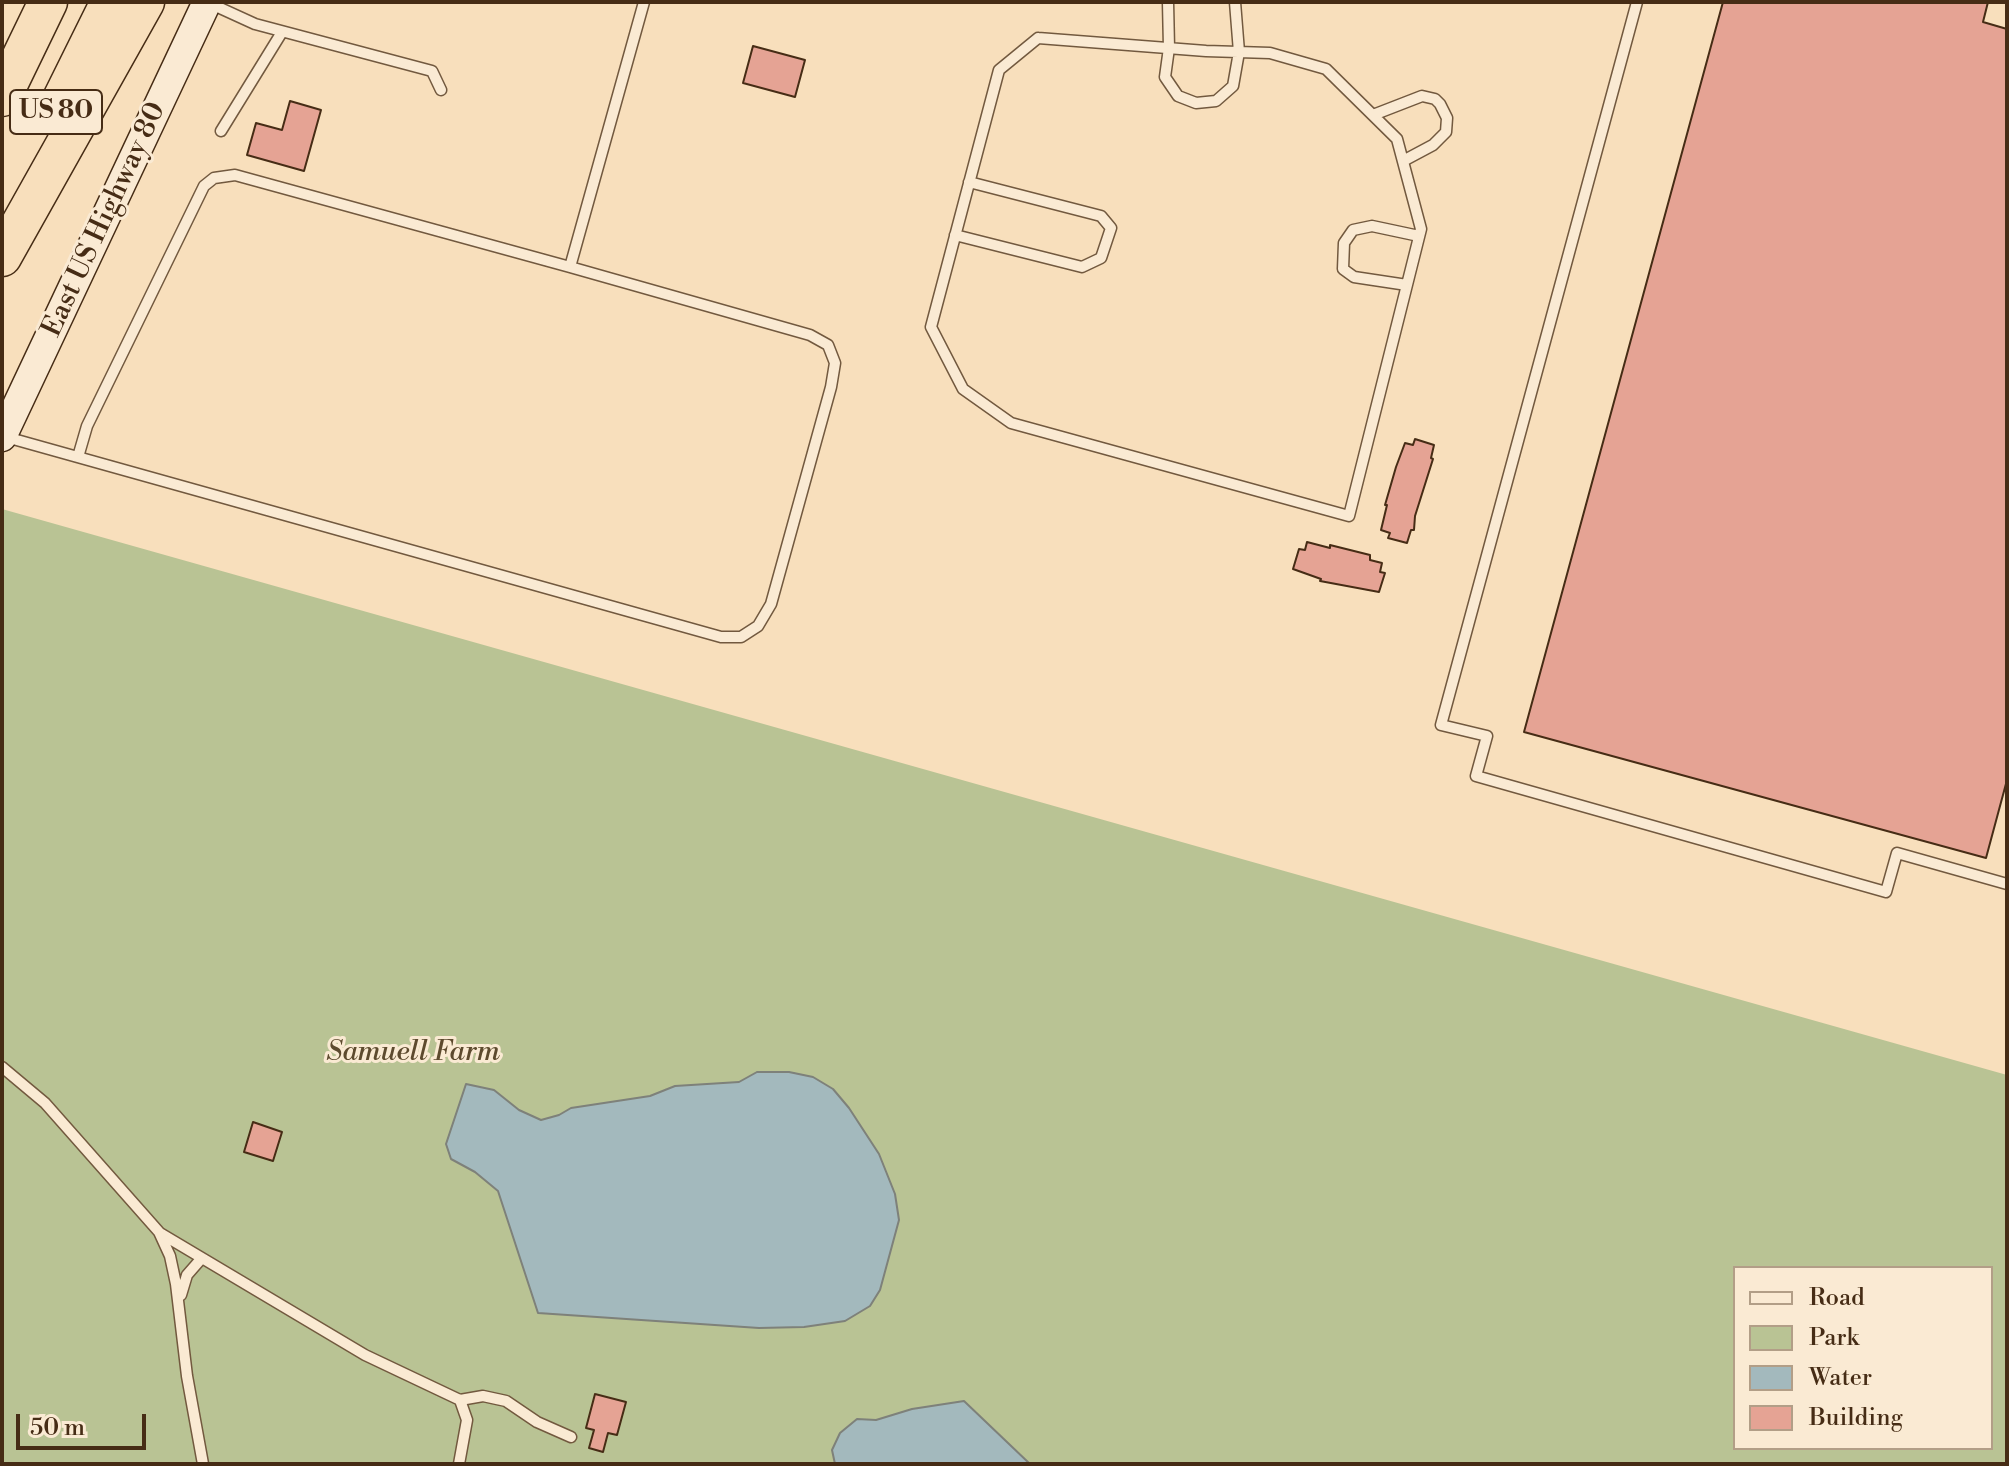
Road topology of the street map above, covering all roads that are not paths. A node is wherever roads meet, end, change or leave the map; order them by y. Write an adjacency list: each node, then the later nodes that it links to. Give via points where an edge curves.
1 (48, 2): 13 (highway, US 80)
2 (110, 2): 18 (highway, US 80)
3 (145, 2): 21 (highway)
4 (207, 2): 9 (lane); 24 (main road, East US Highway 80)
5 (644, 2): 22 (lane)
6 (1168, 2): 10 (lane)
7 (1235, 2): 11 (lane)
8 (1637, 2): 26 (lane, via 1441,725 1487,736 1476,776 1871,888 1886,892 1897,853)
9 (282, 32): 12 (lane, via 432,71); 15 (lane)
10 (1169, 48): 11 (lane); 11 (lane, via 1165,77 1178,96 1196,103 1216,101 1233,86); 17 (lane, via 1038,38 999,70)
11 (1239, 52): 14 (lane, via 1270,53 1326,69)
12 (441, 90)
13 (2, 97)
14 (1373, 115): 16 (lane, via 1397,139); 16 (lane, via 1422,96 1440,104 1446,132)
15 (221, 131)
16 (1403, 161): 20 (lane)
17 (969, 182): 19 (lane); 19 (lane, via 1101,216 1111,228 1101,258 1082,267)
18 (2, 222)
19 (955, 235): 23 (lane, via 931,327 963,389 1011,423 1349,516)
20 (1419, 236): 23 (lane); 23 (lane, via 1372,226 1353,230 1344,243 1343,269 1354,277)
21 (2, 257)
22 (570, 267): 25 (lane, via 235,175 214,178 204,186 121,355); 25 (lane, via 810,335 828,345 835,363 831,387 771,604 758,626 741,637 721,637)
23 (1407, 285)
24 (2, 436): 25 (lane)
25 (78, 457)
26 (2007, 884)
27 (2, 1067): 28 (lane, via 45,1103)
28 (159, 1232): 29 (lane); 30 (lane, via 170,1256)
29 (201, 1259): 30 (lane, via 187,1275); 31 (lane, via 365,1355)
30 (179, 1304): 33 (lane)
31 (460, 1400): 32 (lane, via 483,1396 506,1401); 34 (lane, via 467,1420)
32 (571, 1437)
33 (203, 1464)
34 (459, 1464)

